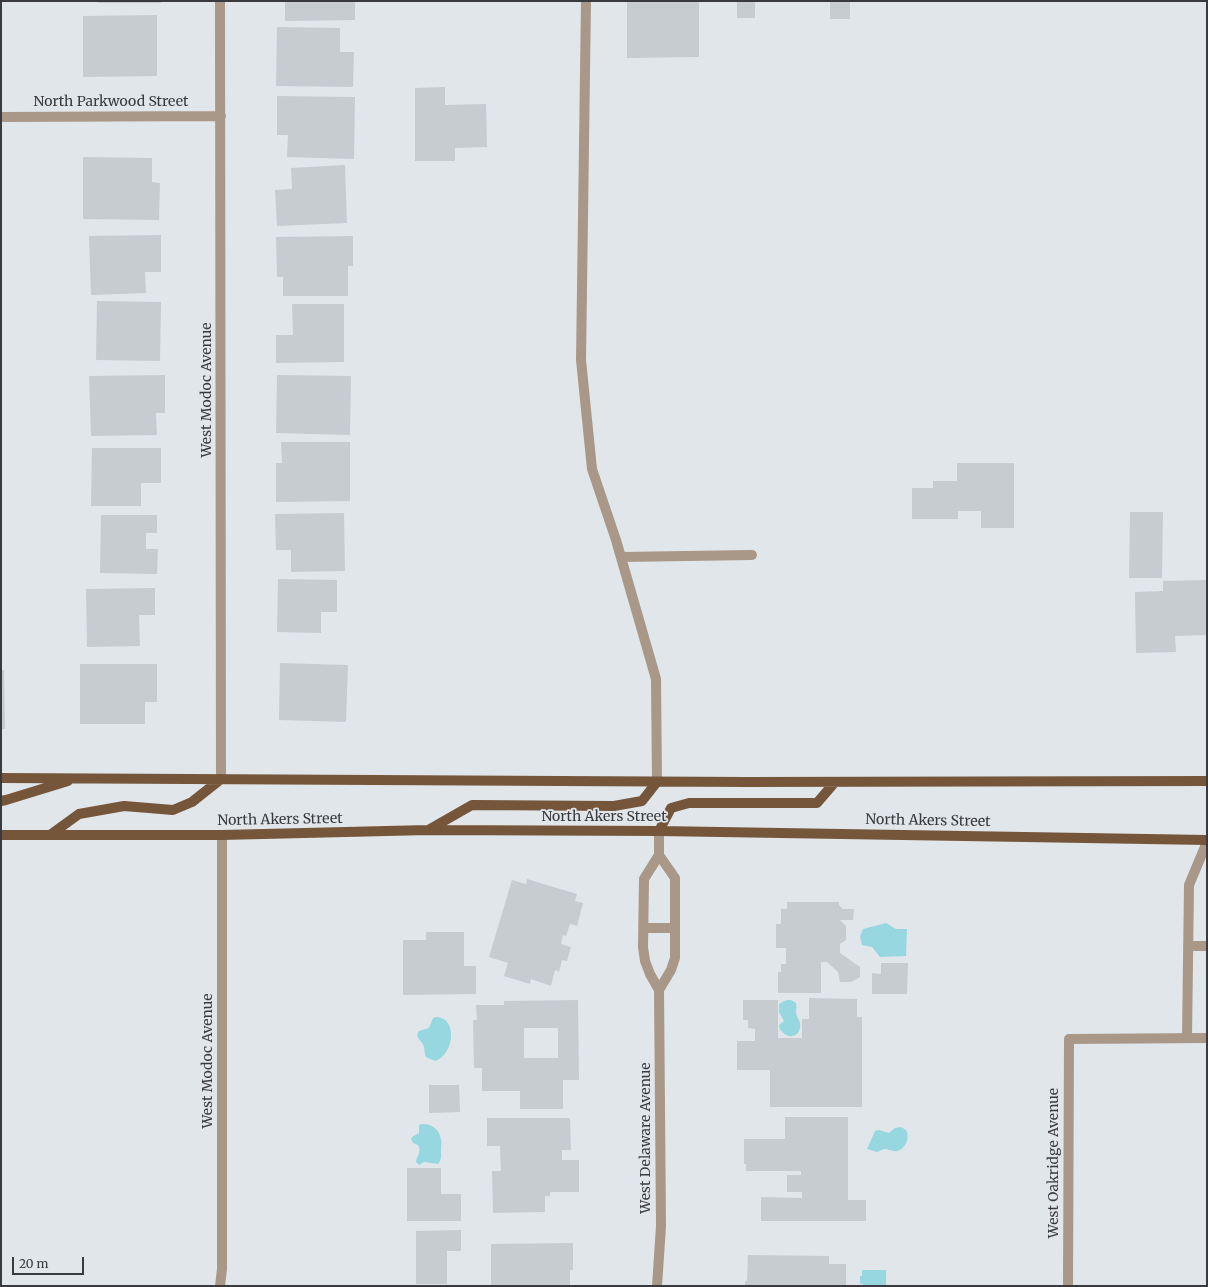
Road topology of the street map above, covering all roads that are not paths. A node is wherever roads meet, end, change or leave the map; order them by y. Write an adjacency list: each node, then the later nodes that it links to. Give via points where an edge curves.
1 (220, 1): 3 (street, West Modoc Avenue)
2 (586, 1): 6 (street, via 582,360 592,468)
3 (221, 116): 4 (street, North Parkwood Street); 9 (street, West Modoc Avenue)
4 (1, 117)
5 (752, 555): 6 (street)
6 (621, 557): 11 (street, via 656,679)
7 (1, 778): 8 (main road)
8 (78, 778): 9 (main road); 13 (main road)
9 (221, 780): 11 (main road); 17 (main road, via 192,802 173,810 124,806 79,814)
10 (1207, 781): 12 (main road)
11 (657, 782): 12 (main road); 14 (main road, via 642,801 614,806 472,805)
12 (835, 782): 15 (main road, via 817,803 689,803 671,808)
13 (1, 801)
14 (428, 830): 15 (main road, North Akers Street); 18 (main road, North Akers Street)
15 (659, 831): 19 (main road, North Akers Street); 20 (street)
16 (1, 835): 17 (main road, North Akers Street)
17 (50, 835): 18 (main road, North Akers Street)
18 (222, 835): 28 (street, West Modoc Avenue)
19 (1207, 841): 23 (street, via 1189,885)
20 (659, 856): 21 (street, West Delaware Avenue, via 644,879); 22 (street, via 675,878)
21 (644, 928): 22 (street); 25 (street, West Delaware Avenue, via 645,961)
22 (675, 928): 25 (street, via 675,958)
23 (1188, 946): 24 (street); 26 (street)
24 (1207, 946)
25 (659, 990): 29 (street, West Delaware Avenue, via 661,1226)
26 (1187, 1038): 27 (street); 30 (street, West Oakridge Avenue, via 1069,1039)
27 (1207, 1038)
28 (220, 1286)
29 (657, 1286)
30 (1068, 1286)

